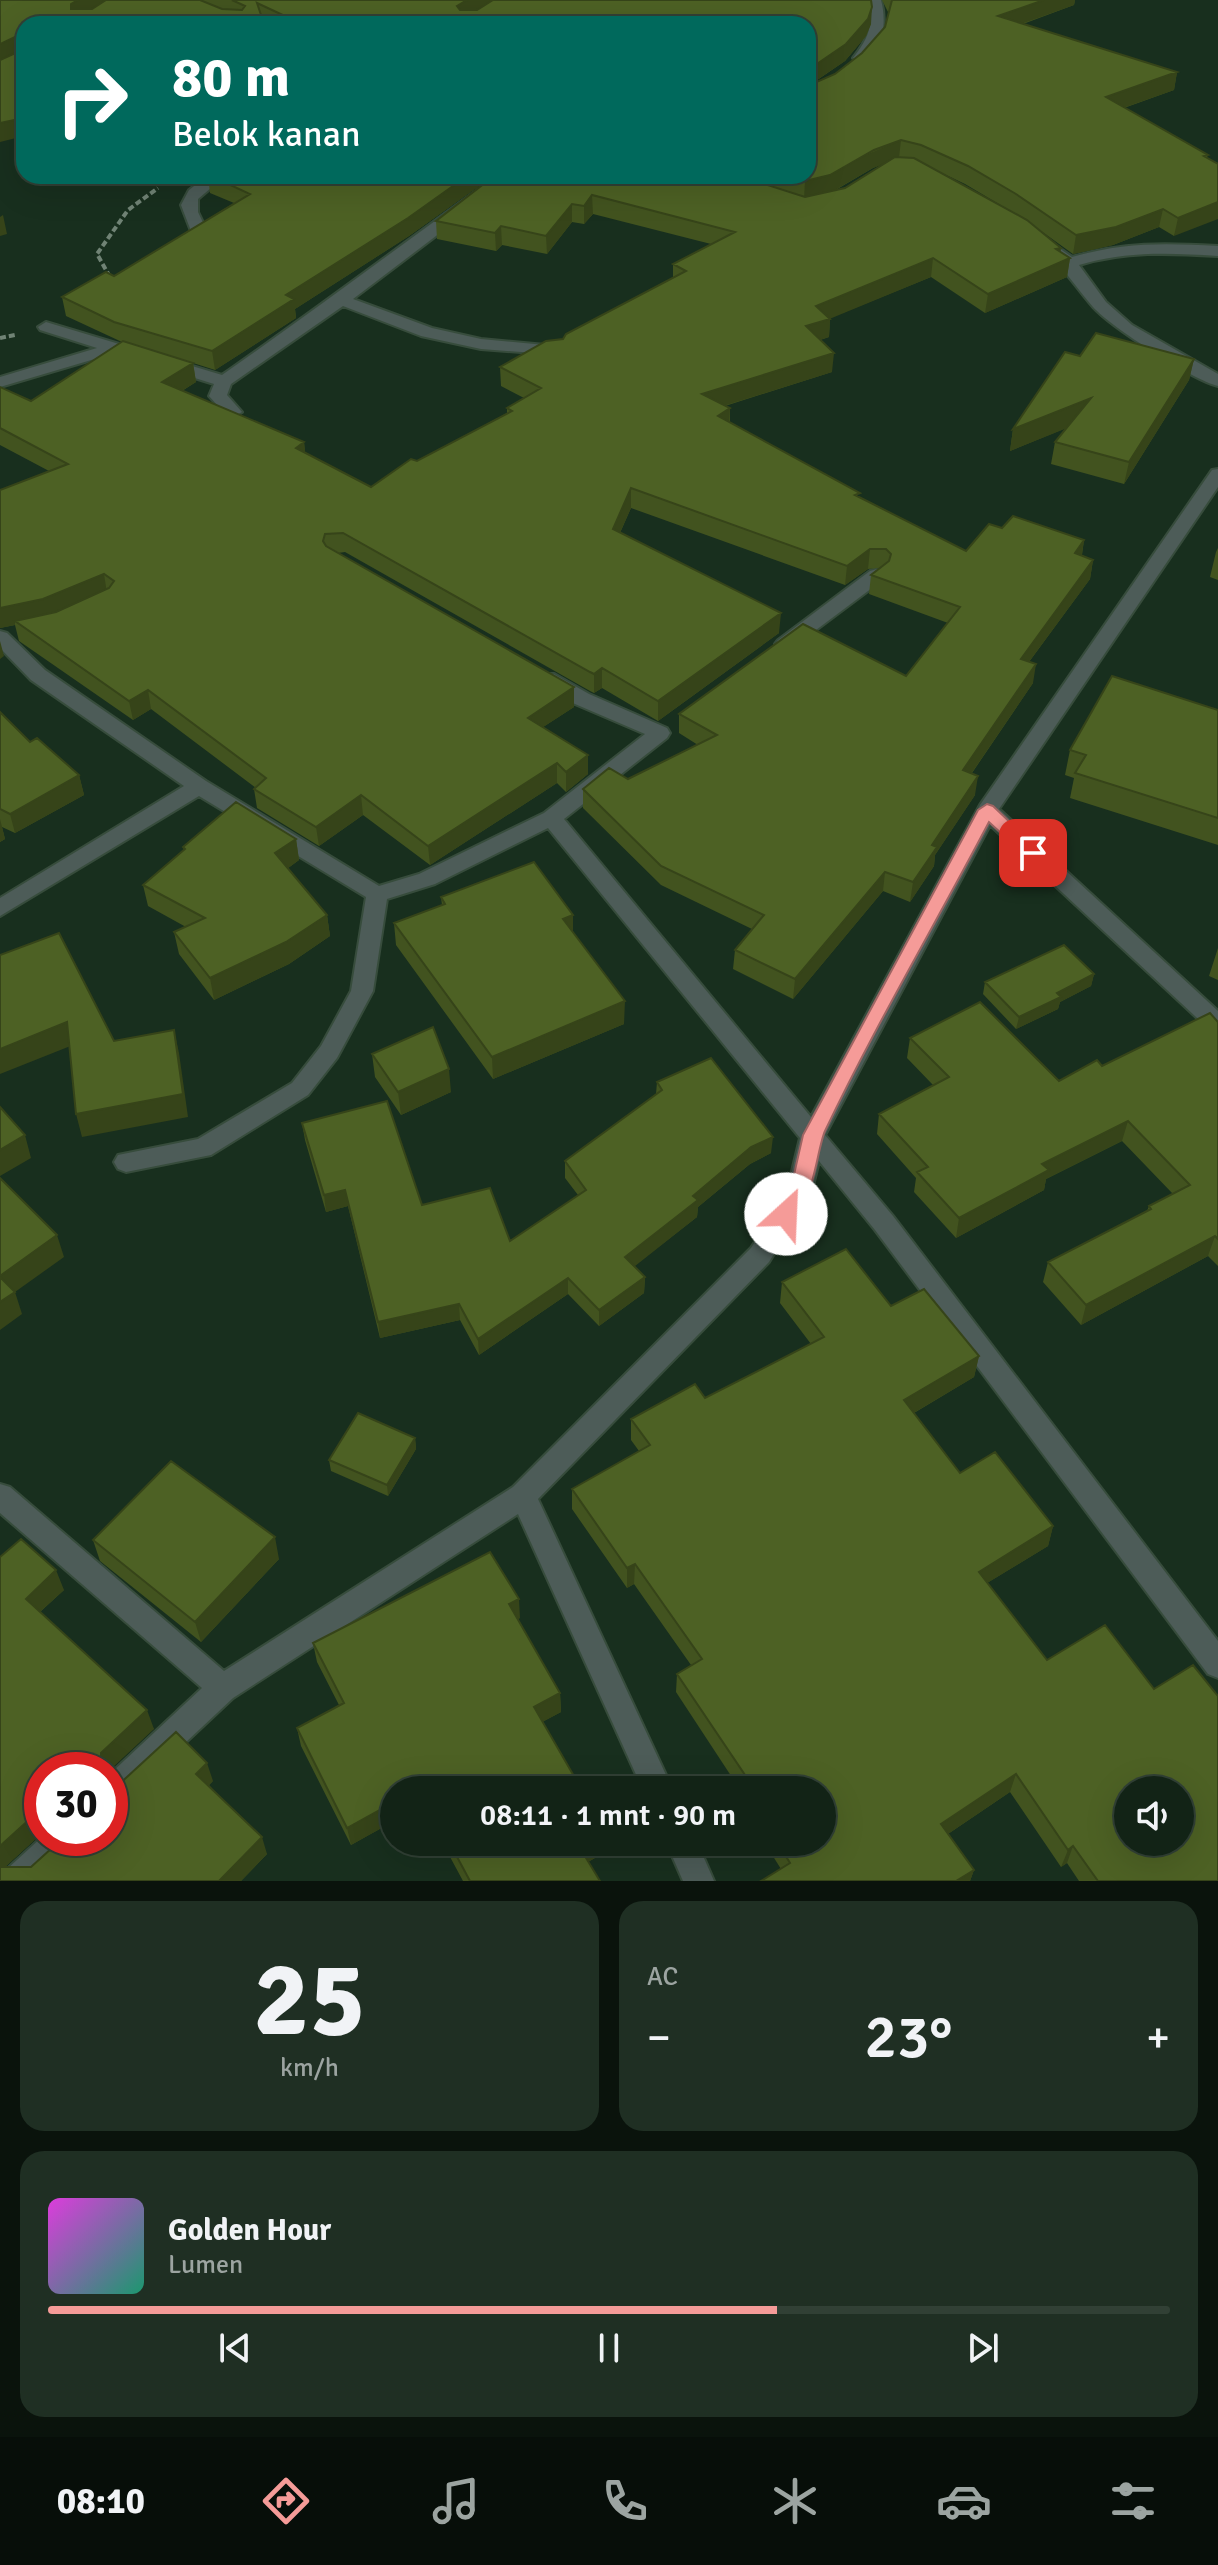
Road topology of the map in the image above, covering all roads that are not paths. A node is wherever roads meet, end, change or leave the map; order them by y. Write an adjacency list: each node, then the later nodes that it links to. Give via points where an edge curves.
1 (872, 0): 2 (street, via 881,19 876,39)
2 (847, 69)
3 (204, 184): 5 (street, via 189,201 187,213)
4 (496, 184): 9 (street)
5 (199, 231)
6 (1032, 233): 8 (street)
7 (1218, 251): 8 (street, via 1145,247)
8 (1069, 263): 14 (street, via 1100,305 1126,328)
9 (341, 300): 12 (street, via 427,332 481,344); 13 (street)
10 (46, 327): 11 (street)
11 (116, 348): 13 (street); 15 (street)
12 (556, 351)
13 (224, 381): 16 (street, via 218,396)
14 (1218, 381)
15 (0, 382)
16 (233, 412)
17 (1218, 474): 23 (street)
18 (877, 575): 20 (street)
19 (0, 637): 22 (street, via 38,675)
20 (773, 652)
21 (527, 668): 24 (street, via 582,699 666,728)
22 (199, 786): 25 (street); 26 (street)
23 (987, 810): 27 (street); 28 (street)
24 (551, 818): 25 (street, via 427,879); 28 (street)
25 (377, 894): 29 (street, via 362,991 329,1052 300,1089 203,1148)
26 (0, 908)
27 (1218, 1024)
28 (813, 1135): 31 (street, via 799,1194 760,1255); 32 (street)
29 (126, 1162)
30 (0, 1496): 33 (street)
31 (523, 1496): 33 (street); 34 (street)
32 (1218, 1664)
33 (223, 1688): 35 (street)
34 (652, 1776)
35 (128, 1777)
36 (44, 1856): 38 (street)
37 (687, 1856): 39 (street)
38 (17, 1881)
39 (699, 1881)

